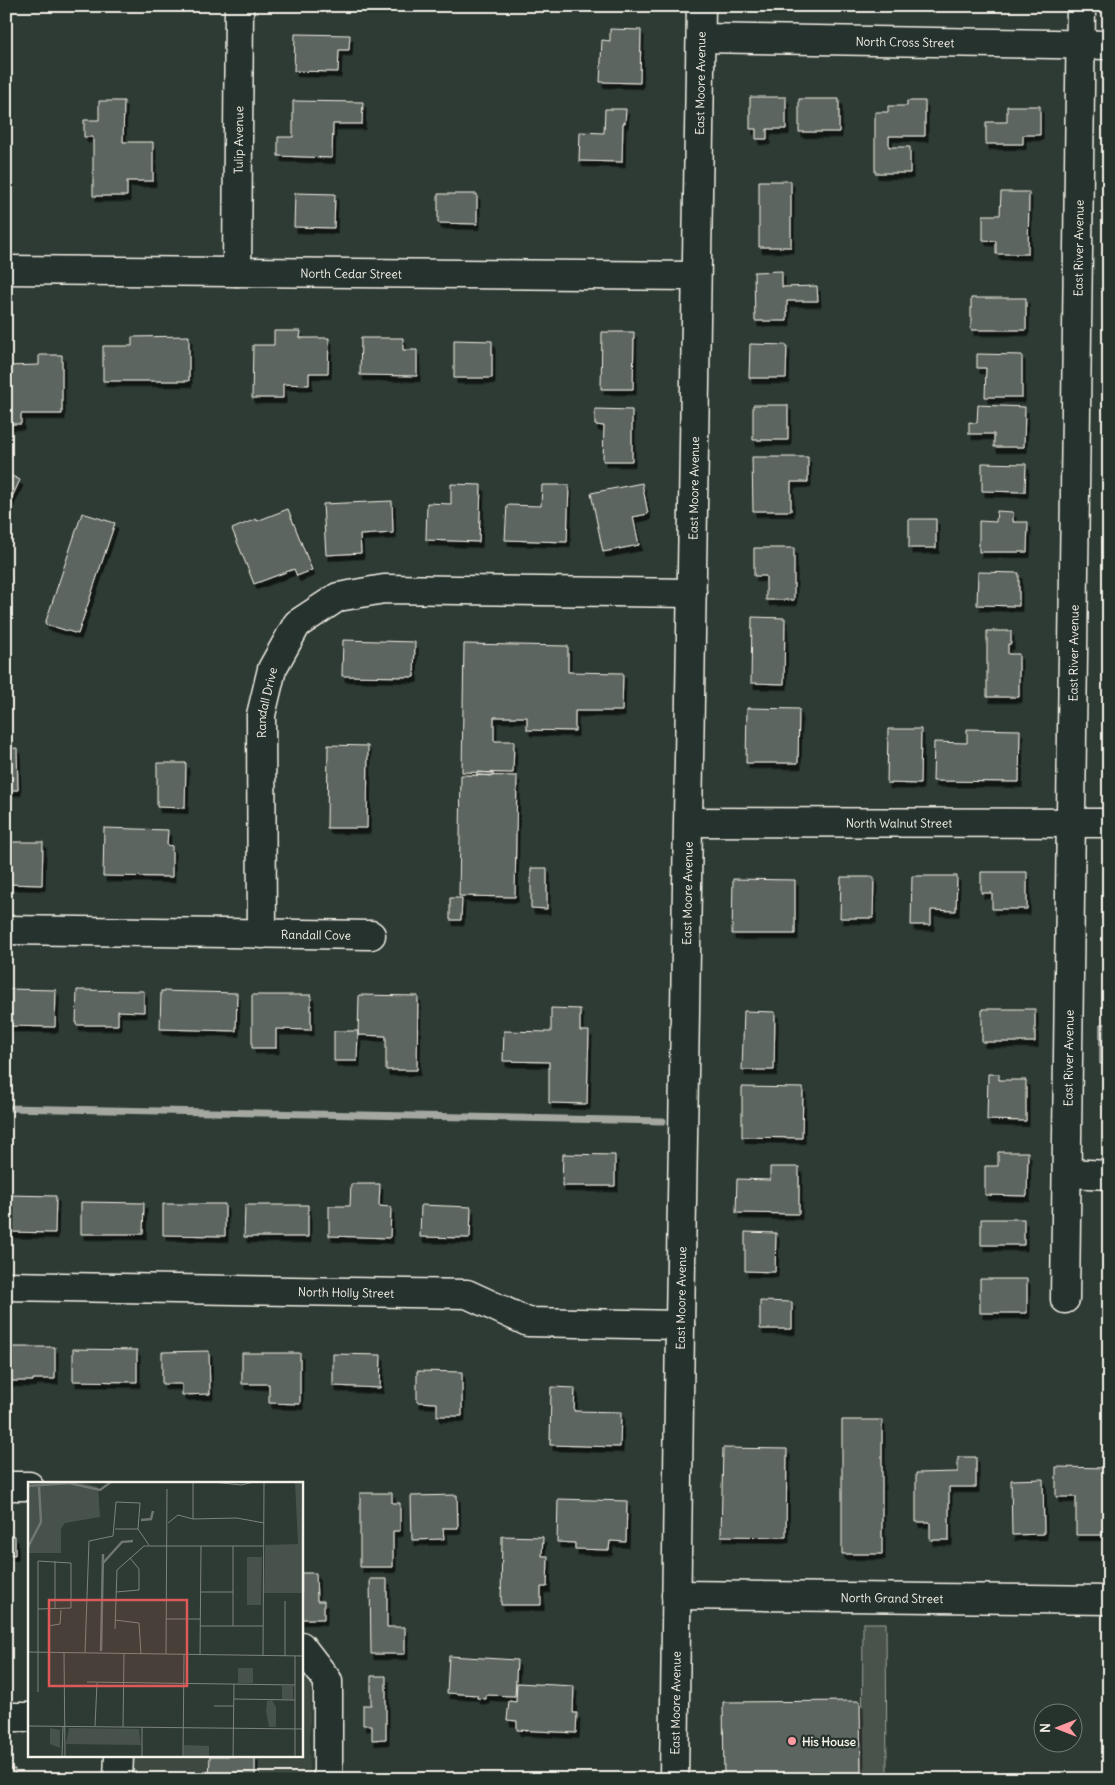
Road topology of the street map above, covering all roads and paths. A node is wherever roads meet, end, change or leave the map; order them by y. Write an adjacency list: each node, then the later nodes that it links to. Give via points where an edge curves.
1 (239, 6): 8 (street, Tulip Avenue)
2 (701, 6): 4 (street, East Moore Avenue)
3 (1081, 6): 5 (street, East River Avenue)
4 (701, 38): 5 (street, North Cross Street); 9 (street, East Moore Avenue)
5 (1080, 44): 6 (street, North Cross Street); 12 (street, East River Avenue)
6 (1109, 45)
7 (6, 270): 8 (street, North Cedar Street)
8 (237, 272): 9 (street, North Cedar Street)
9 (696, 276): 10 (street, East Moore Avenue)
10 (692, 592): 11 (street, East Moore Avenue); 15 (street, Randall Drive, via 384,589 338,597 297,624 272,669 262,715)
11 (689, 822): 12 (street, North Walnut Street); 21 (street, East Moore Avenue)
12 (1071, 823): 13 (street, North Walnut Street); 17 (street, East River Avenue)
13 (1109, 823)
14 (6, 930): 15 (street)
15 (262, 934): 16 (street, Randall Cove)
16 (371, 935)
17 (1067, 1173): 18 (street); 20 (street, East River Avenue)
18 (1109, 1175)
19 (6, 1286): 21 (street, North Holly Street, via 467,1294 528,1322)
20 (1065, 1299)
21 (680, 1325): 24 (street, East Moore Avenue)
22 (6, 1486): 23 (street)
23 (28, 1486)
24 (676, 1595): 25 (street, North Grand Street); 32 (street, East Moore Avenue)
25 (1109, 1600)
26 (302, 1647): 31 (street, via 328,1681)
27 (6, 1717): 28 (street)
28 (28, 1717)
29 (119, 1758): 30 (street)
30 (118, 1779)
31 (328, 1779)
32 (674, 1779)

